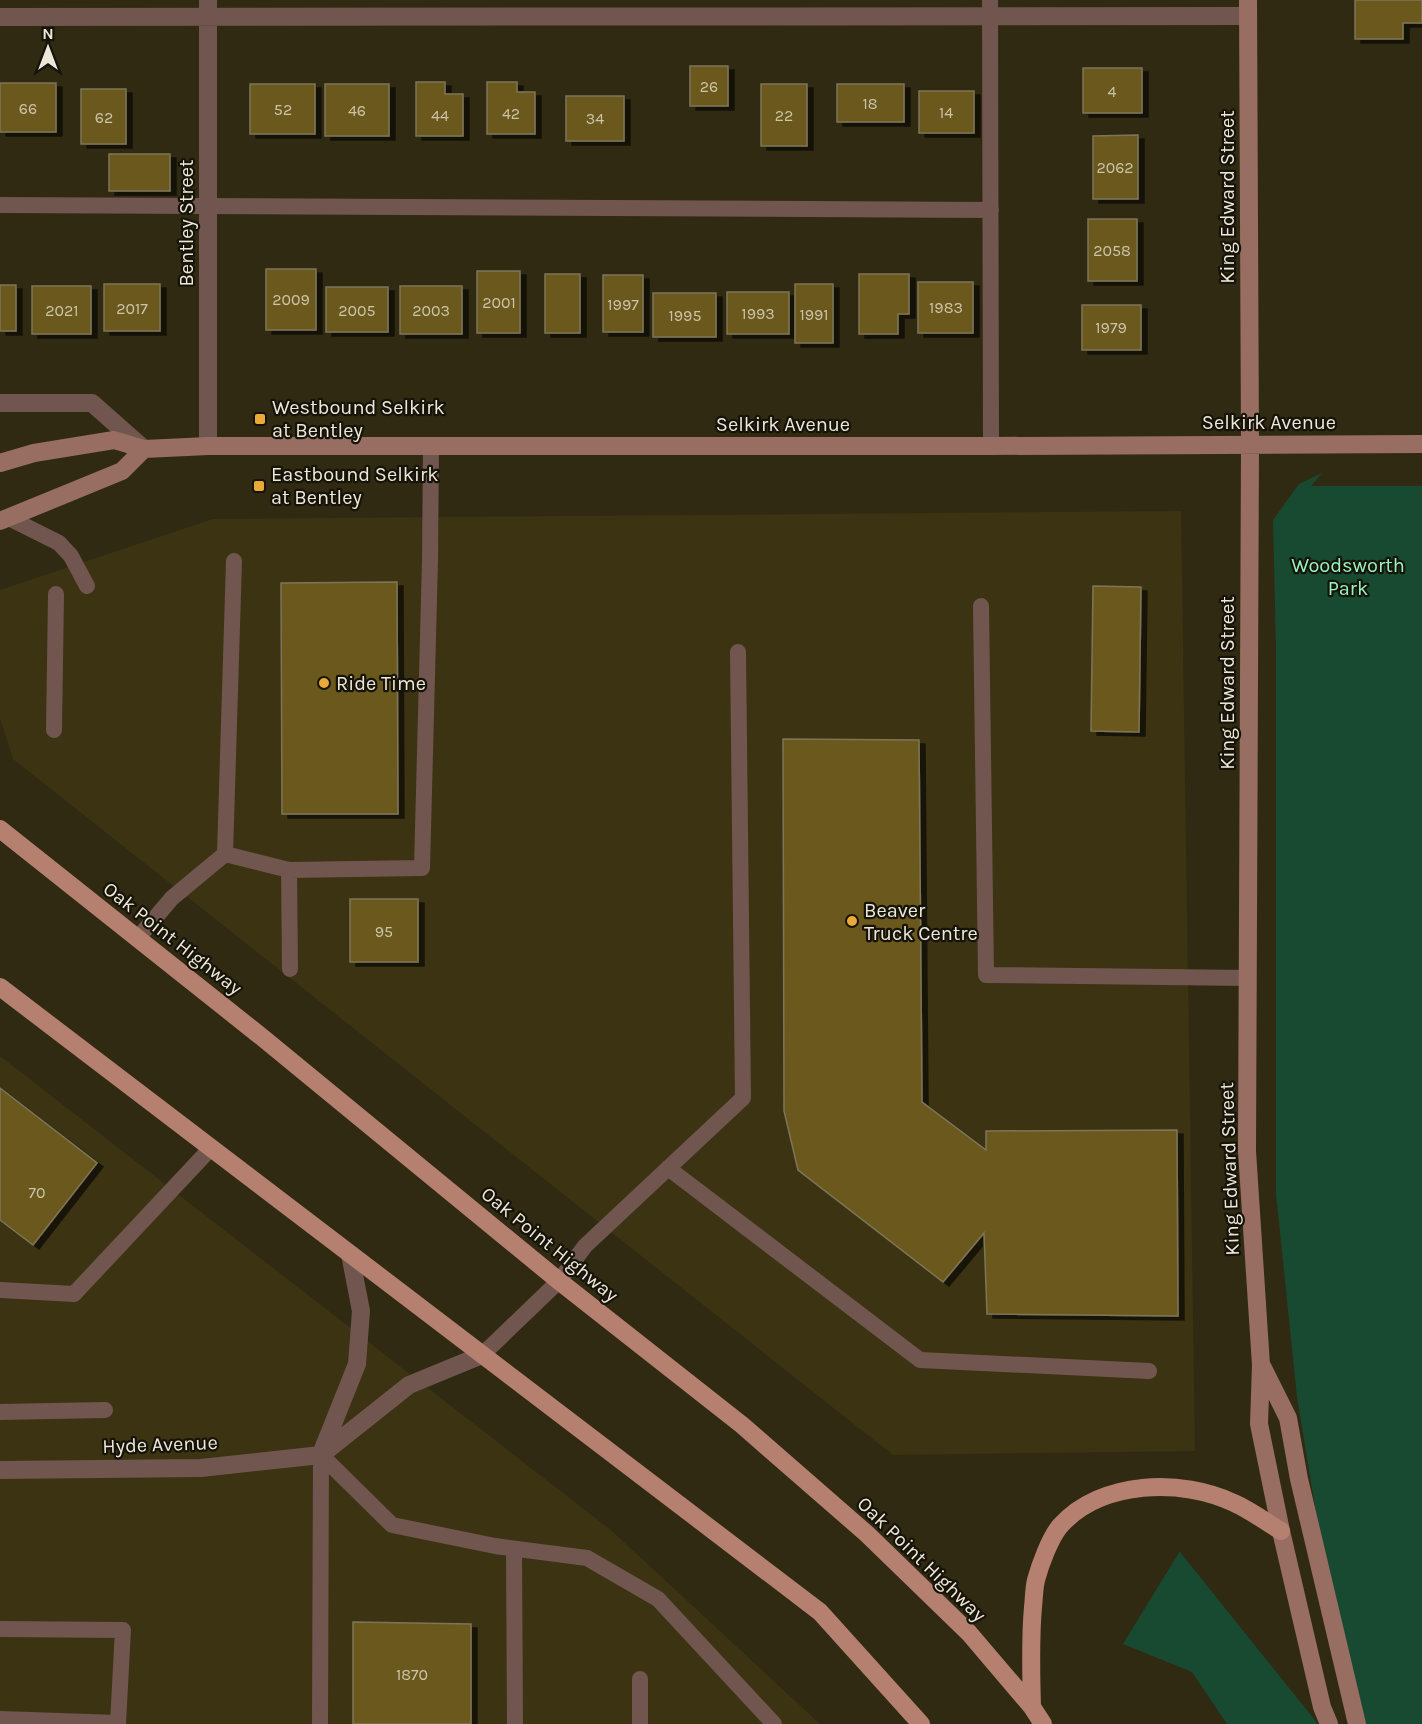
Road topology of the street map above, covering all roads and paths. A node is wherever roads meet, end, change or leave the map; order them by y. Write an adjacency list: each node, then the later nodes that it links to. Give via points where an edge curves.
1 (208, 8): 2 (street); 4 (street); 6 (street, Bentley Street)
2 (990, 8): 3 (street); 7 (lane)
3 (1248, 8): 10 (street, King Edward Street)
4 (0, 17)
5 (0, 206): 6 (lane)
6 (208, 207): 7 (lane); 11 (street, Bentley Street)
7 (991, 210): 13 (lane)
8 (0, 403): 14 (street, via 92,403)
9 (1422, 444): 10 (street, Selkirk Avenue)
10 (1250, 445): 13 (street, Selkirk Avenue); 28 (street, King Edward Street)
11 (208, 446): 12 (street, Selkirk Avenue); 14 (street, Selkirk Avenue)
12 (431, 446): 13 (street, Selkirk Avenue); 25 (lane, via 422,868)
13 (991, 446)
14 (144, 449): 15 (street, Selkirk Avenue, via 114,440 34,453); 16 (street, via 122,471)
15 (0, 463)
16 (5, 519): 18 (lane, via 59,543)
17 (234, 561): 24 (lane)
18 (87, 586)
19 (56, 594): 22 (lane)
20 (981, 606): 28 (lane, via 986,975)
21 (738, 652): 31 (lane, via 743,1098)
22 (54, 730)
23 (0, 829): 26 (main road, Oak Point Highway)
24 (225, 854): 25 (lane); 26 (lane, via 172,898)
25 (289, 870): 27 (lane)
26 (137, 939): 33 (main road, Oak Point Highway)
27 (290, 969)
28 (1248, 978): 36 (street, King Edward Street, via 1247,1151)
29 (0, 987): 30 (main road)
30 (210, 1148): 32 (main road); 34 (lane, via 74,1294)
31 (668, 1168): 33 (lane, via 585,1246); 37 (lane, via 920,1360)
32 (350, 1254): 35 (main road); 40 (street, via 362,1311 357,1364)
33 (560, 1281): 35 (lane); 46 (main road, Oak Point Highway, via 742,1425 867,1534 969,1633)
34 (0, 1290)
35 (482, 1355): 40 (street, via 408,1385); 52 (main road, via 820,1612)
36 (1262, 1365): 42 (street, King Edward Street, via 1259,1424); 55 (street, King Edward Street, via 1288,1419)
37 (1149, 1371)
38 (105, 1410): 39 (lane)
39 (0, 1412)
40 (321, 1455): 41 (street, Hyde Avenue, via 201,1468); 43 (lane, via 392,1525); 48 (lane)
41 (0, 1470)
42 (1281, 1531): 46 (main road, via 1234,1503 1166,1486 1135,1488 1098,1499 1077,1512 1060,1527 1035,1581); 54 (street, King Edward Street)
43 (514, 1549): 49 (lane); 51 (lane, via 587,1558 658,1599)
44 (0, 1629): 47 (lane, via 123,1630 118,1723)
45 (640, 1679): 50 (lane)
46 (1032, 1707): 53 (main road, Oak Point Highway)
47 (0, 1719)
48 (320, 1724)
49 (515, 1724)
50 (640, 1724)
51 (774, 1724)
52 (921, 1724)
53 (1043, 1724)
54 (1329, 1724)
55 (1357, 1724)

